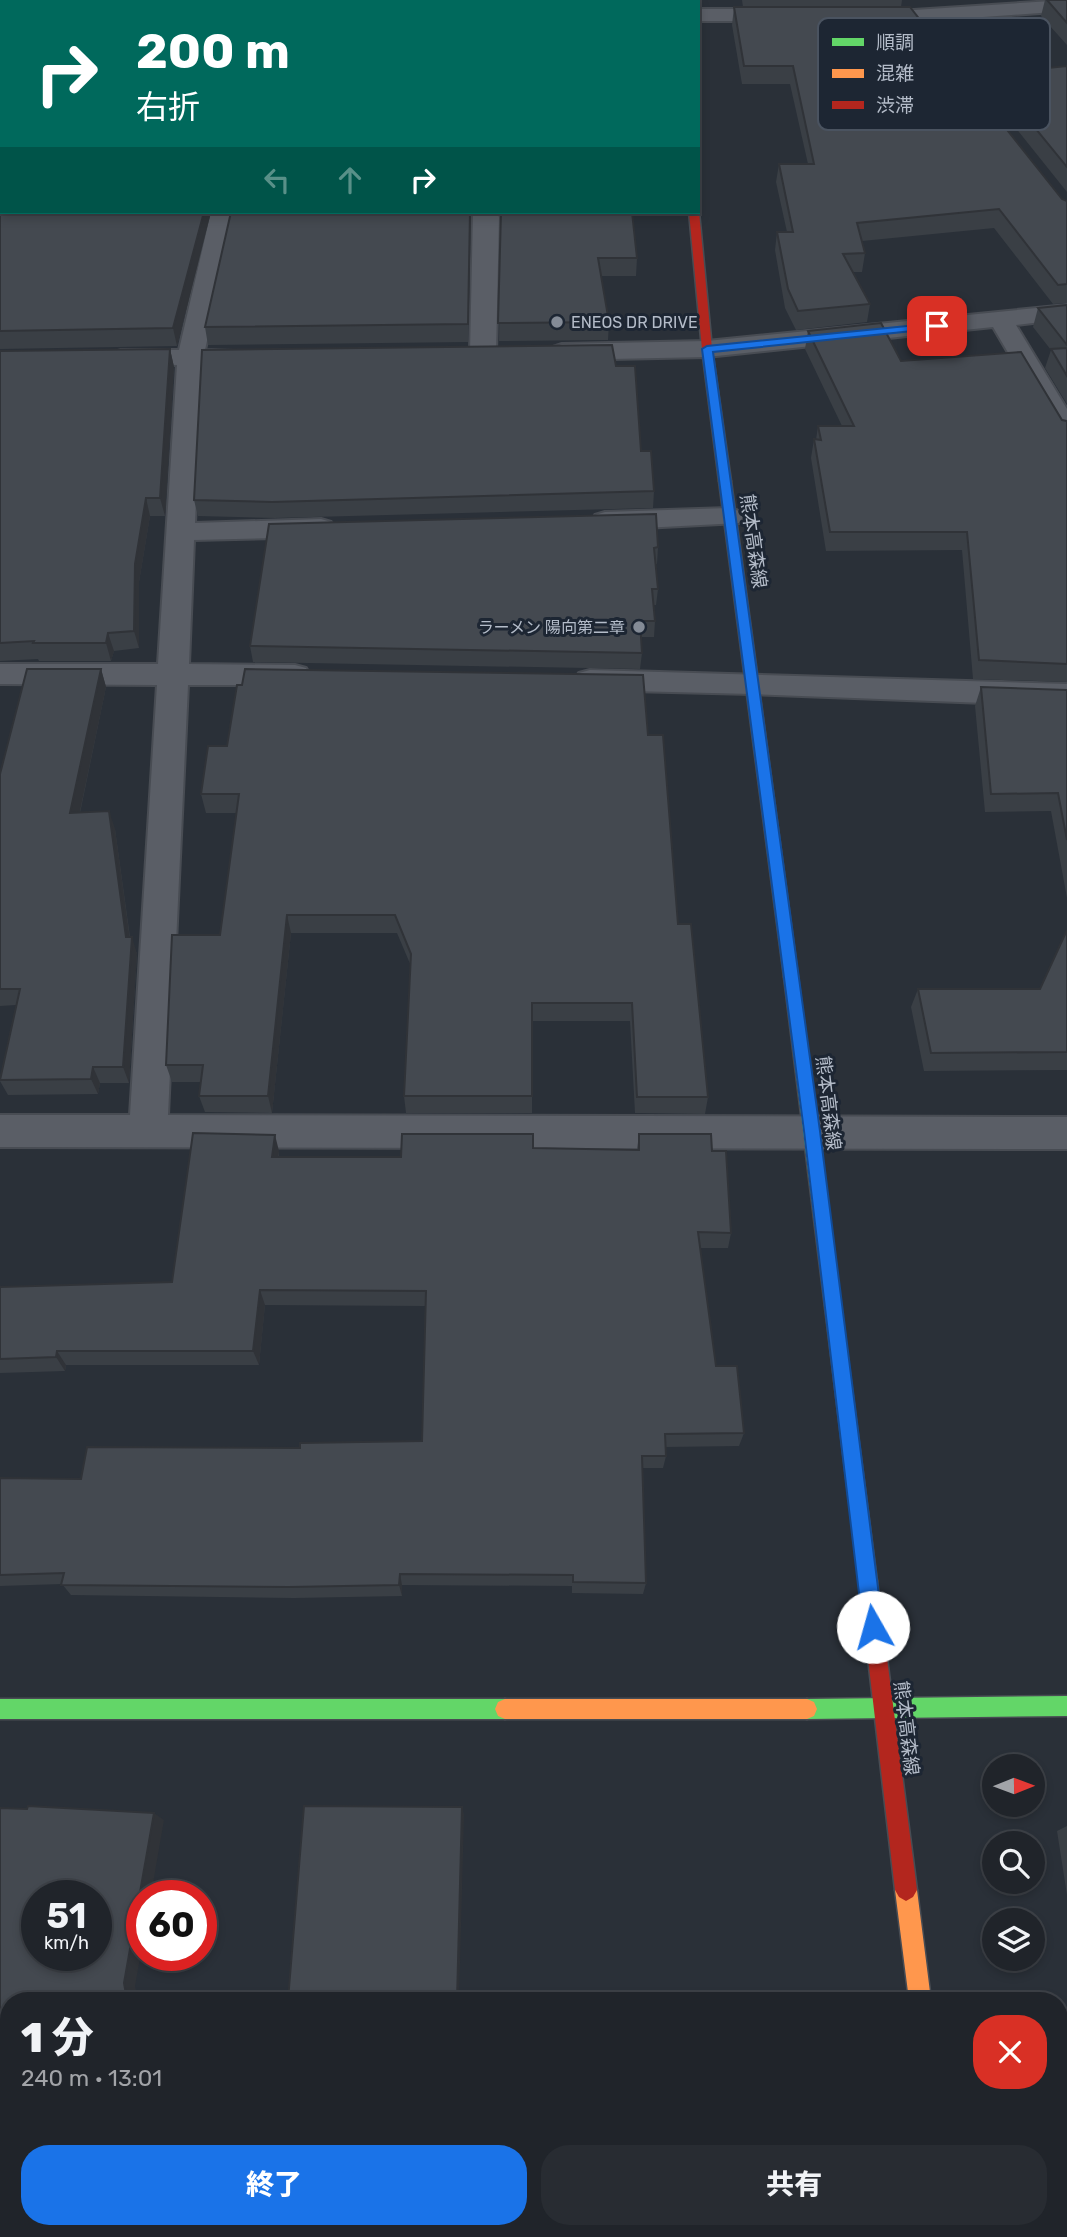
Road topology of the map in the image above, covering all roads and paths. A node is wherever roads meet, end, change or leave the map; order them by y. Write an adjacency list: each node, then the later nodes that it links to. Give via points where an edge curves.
1 (1067, 5): 5 (street)
2 (700, 15): 3 (street)
3 (806, 15)
4 (846, 16): 5 (street)
5 (914, 16)
6 (1003, 130): 7 (street)
7 (1007, 135)
8 (223, 214): 20 (street)
9 (486, 214): 15 (street)
10 (694, 214): 13 (main road, 熊本高森線)
11 (1067, 312): 12 (street)
12 (1001, 320): 13 (street); 21 (street)
13 (707, 349): 14 (street); 22 (main road, 熊本高森線)
14 (536, 352)
15 (482, 353): 16 (street); 17 (street)
16 (509, 353)
17 (455, 354)
18 (273, 356): 20 (street)
19 (95, 358): 20 (street)
20 (190, 358): 25 (street)
21 (1067, 430)
22 (729, 517): 23 (street); 30 (main road, 熊本高森線)
23 (578, 521)
24 (345, 527): 25 (street)
25 (180, 532): 26 (street)
26 (173, 673): 27 (street); 28 (street); 32 (street)
27 (0, 674)
28 (324, 676)
29 (559, 680): 30 (street)
30 (752, 683): 31 (street); 34 (main road, 熊本高森線)
31 (1067, 695)
32 (148, 1130): 33 (street); 34 (street)
33 (0, 1131)
34 (812, 1131): 35 (street); 38 (main road, 熊本高森線)
35 (1067, 1133)
36 (1067, 1706): 38 (main road)
37 (0, 1709): 38 (main road)
38 (883, 1709): 39 (main road, 熊本高森線)
39 (919, 1992)

